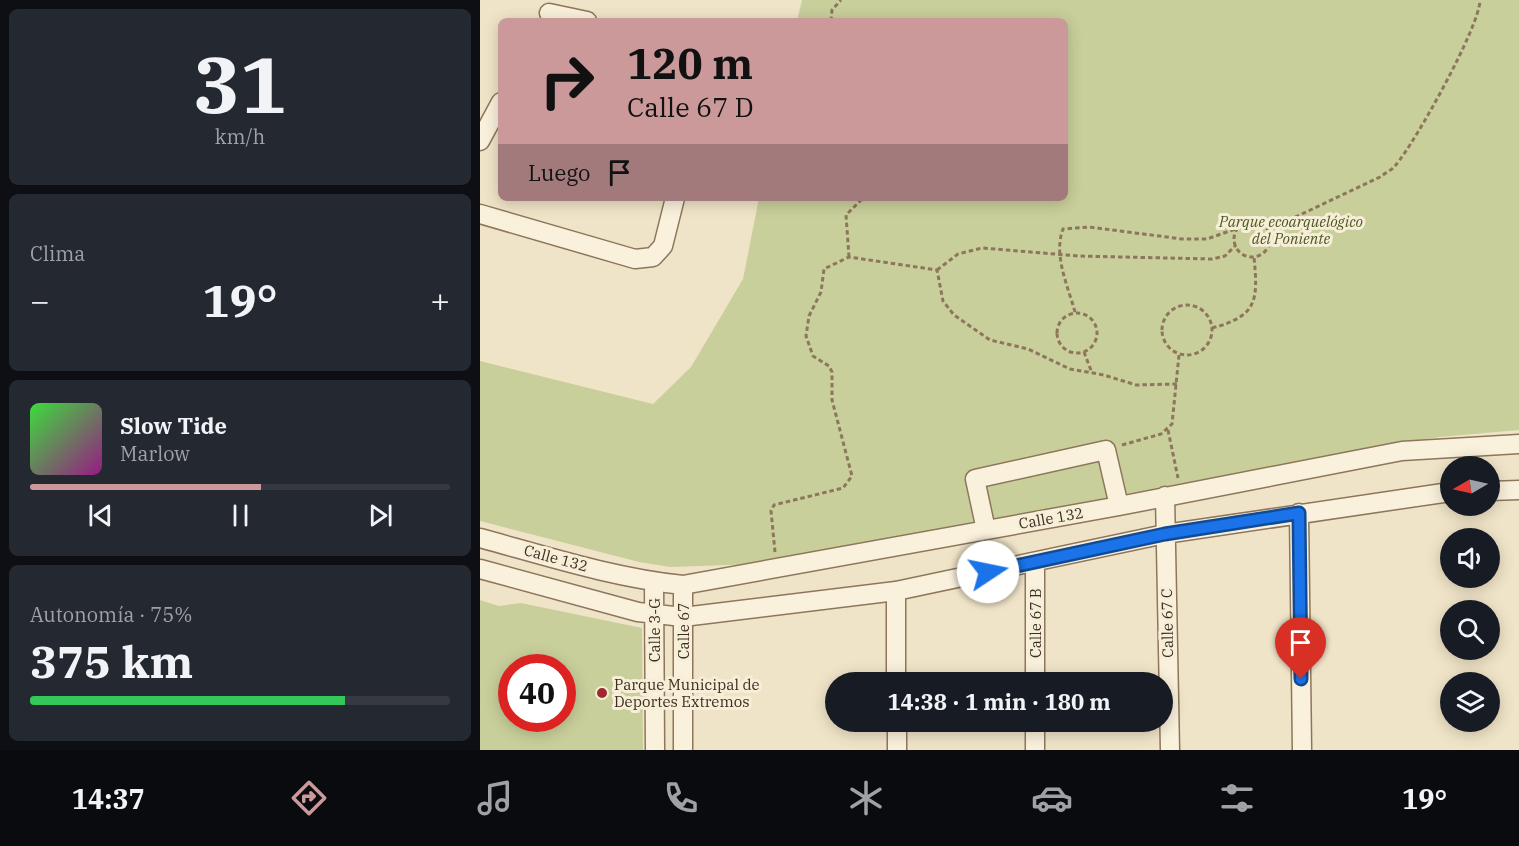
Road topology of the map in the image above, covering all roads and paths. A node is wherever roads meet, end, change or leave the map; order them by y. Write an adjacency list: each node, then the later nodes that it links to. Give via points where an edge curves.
1 (841, 0): 5 (path, via 831,10)
2 (1480, 0): 12 (path, via 1480,11 1463,48 1395,166 1380,177)
3 (549, 11): 4 (street)
4 (576, 18)
5 (831, 18)
6 (498, 110): 7 (street)
7 (480, 141)
8 (674, 201): 10 (street, via 663,246 654,257 635,259)
9 (860, 201): 15 (path, via 846,215)
10 (480, 214)
11 (1238, 228): 12 (path, via 1254,221); 13 (path); 14 (path, via 1207,239 1089,227 1063,229 1058,241)
12 (1268, 230): 16 (path, via 1268,247)
13 (1236, 245): 14 (path, via 1225,256 1212,259); 16 (path, via 1243,254)
14 (1059, 254): 17 (path, via 982,248 958,254); 18 (path)
15 (849, 257): 17 (path); 36 (path, via 824,269 821,292 809,316 806,336 813,356 832,372 832,400 852,476 843,488 774,505 771,511)
16 (1254, 257): 19 (path, via 1256,280 1247,314)
17 (937, 270): 22 (path, via 943,301 954,315 990,340 1028,349 1070,369)
18 (1075, 312): 20 (path, via 1088,315 1097,331 1095,343); 20 (path, via 1063,317 1057,336 1063,348)
19 (1212, 328): 21 (path, via 1203,351); 21 (path, via 1199,308 1183,305 1168,313 1161,328 1162,337)
20 (1084, 352): 22 (path)
21 (1179, 355): 23 (path)
22 (1092, 373): 23 (path, via 1136,385)
23 (1177, 384): 24 (path)
24 (1168, 430): 26 (path); 30 (path)
25 (1519, 444): 30 (street, Calle 132, via 1402,451)
26 (1106, 450): 31 (street); 33 (street, via 975,479)
27 (1519, 490): 28 (street)
28 (1500, 491)
29 (1440, 493): 32 (street, Calle 132)
30 (1173, 494): 31 (street, Calle 132); 34 (street, Calle 67 C)
31 (1119, 506): 33 (street, Calle 132)
32 (1299, 513): 34 (street, Calle 132); 53 (street)
33 (986, 530): 40 (street, Calle 132)
34 (1165, 534): 37 (street, Calle 132); 52 (street, Calle 67 C)
35 (480, 538): 39 (street, Calle 132)
36 (775, 552)
37 (1035, 563): 41 (street, Calle 132); 45 (street, Calle 67 B)
38 (480, 569): 42 (street, Calle 132)
39 (654, 582): 40 (street, Calle 132); 42 (street, Calle 3-G)
40 (683, 585): 43 (street, Calle 67)
41 (896, 591): 43 (street, Calle 132); 44 (street)
42 (654, 614): 43 (street, Calle 132); 48 (street, Calle 3-G)
43 (683, 617): 49 (street, Calle 67)
44 (896, 672)
45 (1035, 672)
46 (897, 732): 50 (street)
47 (1035, 732): 51 (street)
48 (655, 750)
49 (682, 750)
50 (897, 750)
51 (1035, 750)
52 (1170, 750)
53 (1302, 750)

